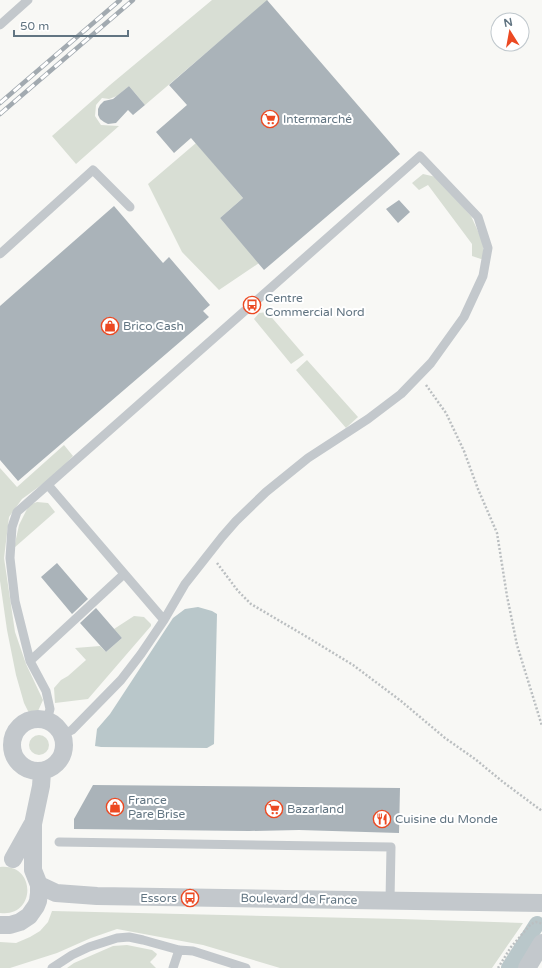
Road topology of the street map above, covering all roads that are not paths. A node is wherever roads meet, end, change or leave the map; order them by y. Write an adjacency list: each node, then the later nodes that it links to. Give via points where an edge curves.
1 (28, 0): 2 (lane)
2 (0, 25)
3 (130, 207): 4 (lane, via 92,170)
4 (0, 254)
5 (48, 486): 6 (lane); 7 (lane, via 420,156 478,218 488,248 482,276 464,317 431,363 401,394 308,458 266,492 236,521 209,553 185,584); 8 (lane, via 18,512 12,527 10,558 15,601)
6 (124, 574): 7 (lane); 8 (lane)
7 (164, 620): 10 (lane, via 121,680 72,730)
8 (30, 660): 9 (lane, via 46,691 50,709)
9 (47, 720): 10 (street); 11 (street, via 30,720 22,724 12,739 14,757 20,764 27,770)
10 (62, 734): 11 (street, via 65,743 60,761)
11 (42, 772): 12 (street)
12 (33, 824): 14 (street); 15 (street)
13 (59, 842): 17 (lane, via 391,847)
14 (6, 859): 15 (street, Boulevard de France, via 22,863)
15 (36, 878): 16 (street, Boulevard de France); 19 (street, via 39,893)
16 (56, 893): 17 (street, Boulevard de France); 19 (street)
17 (390, 900): 18 (street, Boulevard de France)
18 (542, 903)
19 (36, 906): 20 (street, via 29,916 20,922)
20 (0, 925)
21 (542, 943): 26 (street)
22 (179, 950): 23 (lane, via 129,937 117,938 89,947); 24 (lane); 25 (lane, via 193,950)
23 (52, 968)
24 (173, 968)
25 (246, 968)
26 (526, 968)

